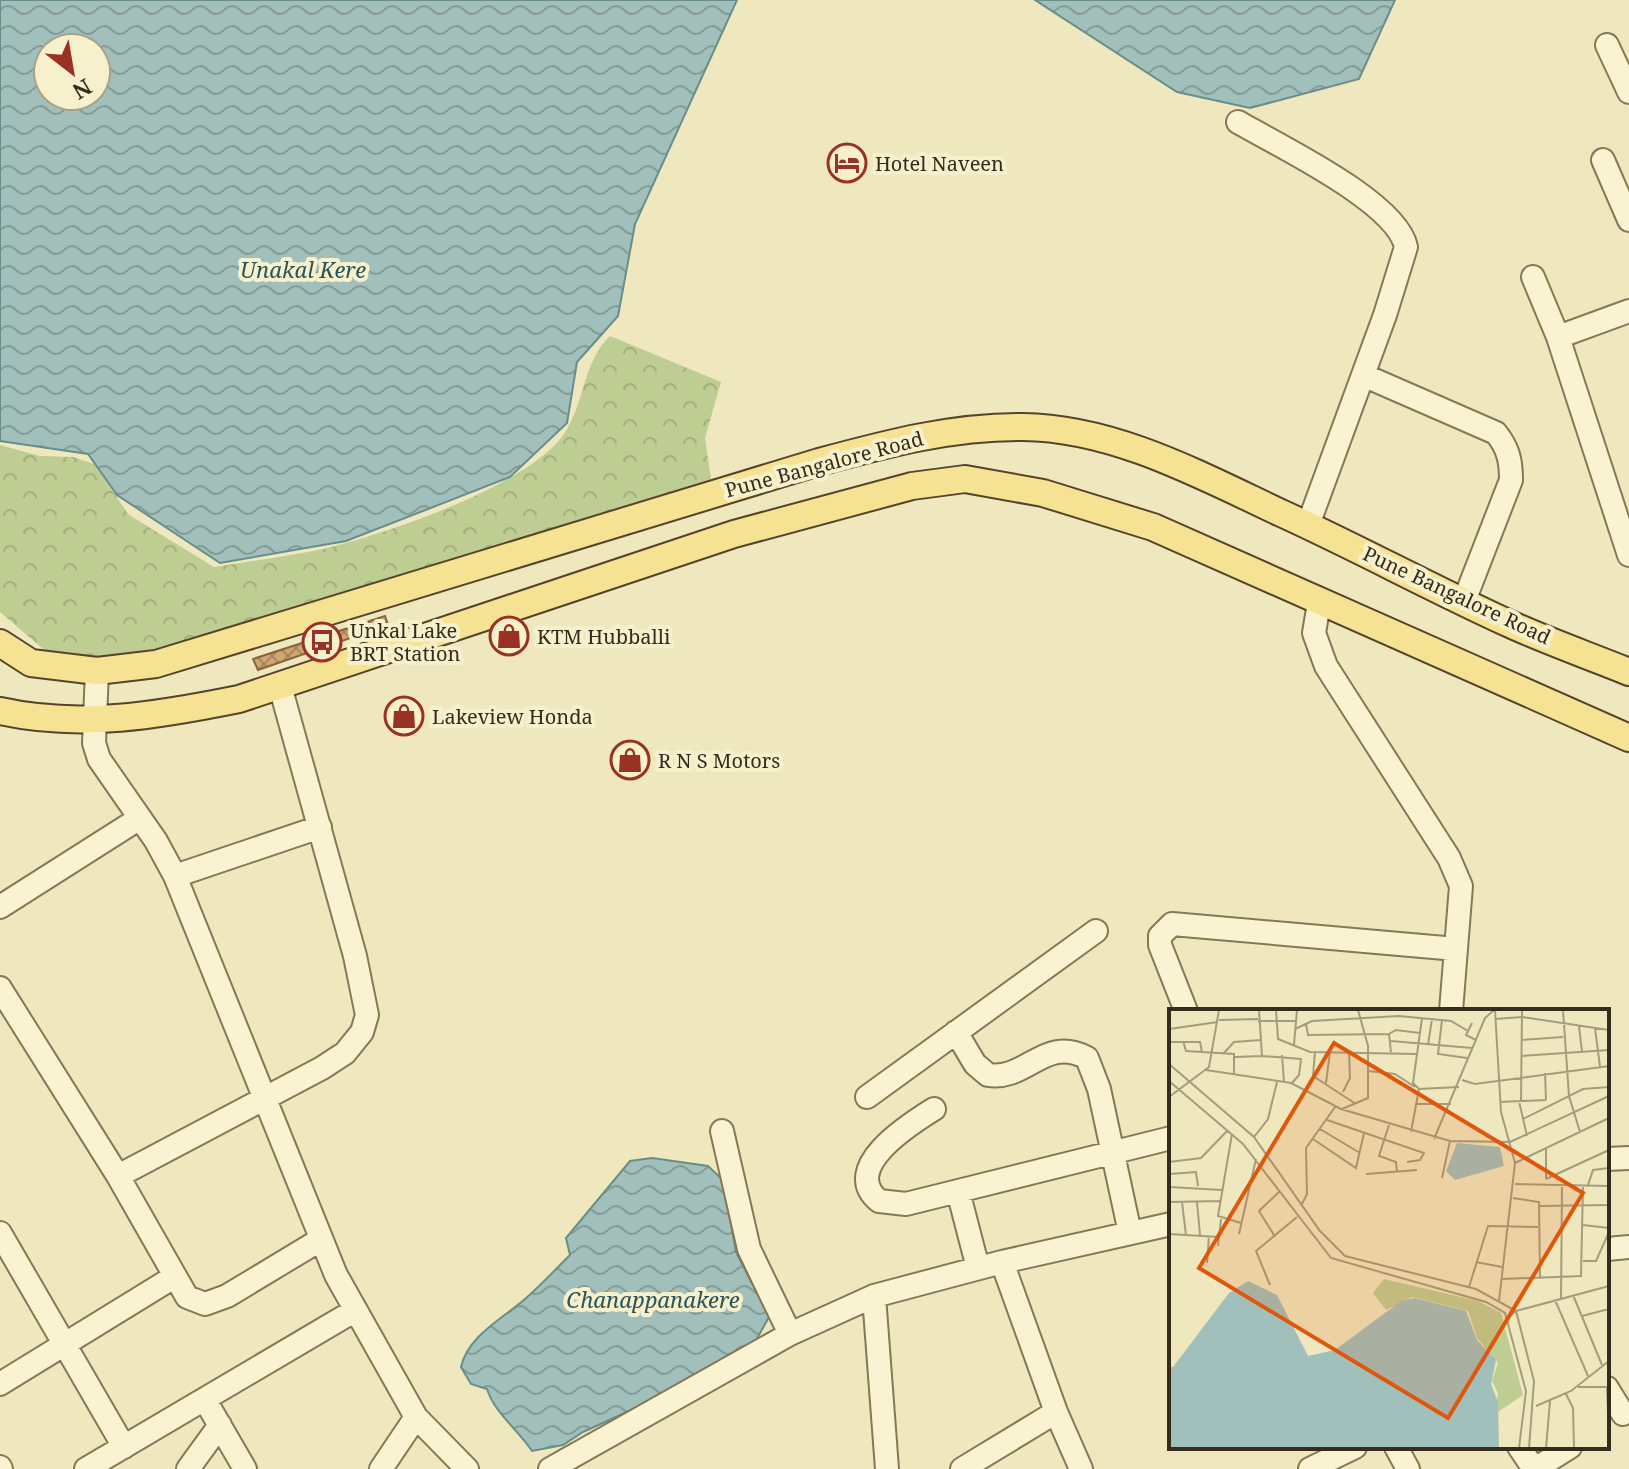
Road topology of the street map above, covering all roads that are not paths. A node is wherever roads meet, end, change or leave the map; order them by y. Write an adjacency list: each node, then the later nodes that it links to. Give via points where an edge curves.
1 (1607, 45): 2 (street)
2 (1629, 92)
3 (1238, 122): 9 (street, via 1369,199 1404,235 1405,257)
4 (1603, 160): 5 (street)
5 (1627, 210)
6 (1533, 277): 8 (street)
7 (1629, 311): 8 (street)
8 (1558, 337): 11 (street)
9 (1363, 375): 10 (street); 12 (street, via 1496,433 1506,445 1511,480)
10 (1308, 525): 12 (main road, Pune Bangalore Road); 15 (main road, Pune Bangalore Road, via 1128,446 1025,427 971,429 819,462 156,664)
11 (1629, 555)
12 (1464, 601): 16 (main road, Pune Bangalore Road)
13 (1319, 603): 17 (main road, via 1100,508 965,479 912,486 786,518); 20 (main road); 26 (street, via 1314,633 1326,666 1449,858 1461,886)
14 (2, 651): 15 (main road, Pune Bangalore Road, via 31,663)
15 (97, 671): 19 (street)
16 (1629, 672)
17 (280, 686): 19 (main road, via 174,712); 22 (street)
18 (0, 711): 19 (main road, via 30,718)
19 (94, 720): 21 (street, via 99,759)
20 (1629, 738)
21 (140, 818): 23 (street); 24 (street)
22 (320, 827): 23 (street); 31 (street, via 367,1015 362,1032 345,1053)
23 (175, 876): 31 (street)
24 (0, 907)
25 (1096, 931): 30 (street)
26 (1456, 949): 28 (street, via 1172,924 1160,936 1160,945); 29 (street)
27 (0, 988): 39 (street)
28 (1185, 1009)
29 (1451, 1009)
30 (956, 1032): 32 (street); 36 (street, via 988,1075 1011,1073 1065,1049 1087,1058)
31 (266, 1096): 39 (street); 44 (street)
32 (867, 1097)
33 (934, 1109): 40 (street, via 897,1132 878,1154 868,1186 873,1196 890,1205)
34 (722, 1131): 52 (street, via 749,1249)
35 (1169, 1139): 36 (street)
36 (1113, 1153): 40 (street); 43 (street)
37 (1629, 1158): 38 (street)
38 (1609, 1159)
39 (118, 1176): 49 (street)
40 (958, 1191): 48 (street)
41 (1169, 1224): 43 (street)
42 (0, 1233): 53 (street)
43 (1130, 1233): 47 (street)
44 (320, 1240): 49 (street, via 205,1304 187,1297); 51 (street)
45 (1629, 1247): 46 (street)
46 (1609, 1249)
47 (1002, 1262): 48 (street); 57 (street)
48 (978, 1268): 50 (street)
49 (174, 1277): 53 (street)
50 (874, 1296): 52 (street); 72 (street)
51 (354, 1311): 56 (street); 59 (street)
52 (790, 1334): 71 (street)
53 (64, 1344): 54 (street); 61 (street)
54 (0, 1384)
55 (1609, 1392): 58 (street)
56 (205, 1400): 60 (street); 61 (street)
57 (1056, 1412): 73 (street); 74 (street)
58 (1620, 1416)
59 (416, 1417): 69 (street); 70 (street)
60 (220, 1425): 67 (street); 68 (street)
61 (124, 1447): 66 (street)
62 (1351, 1449): 75 (street)
63 (1397, 1449): 76 (street)
64 (1520, 1449): 77 (street)
65 (1567, 1449): 77 (street)
66 (86, 1469)
67 (188, 1469)
68 (245, 1469)
69 (381, 1469)
70 (467, 1469)
71 (550, 1469)
72 (887, 1469)
73 (962, 1469)
74 (1081, 1469)
75 (1310, 1469)
76 (1408, 1469)
77 (1535, 1469)

